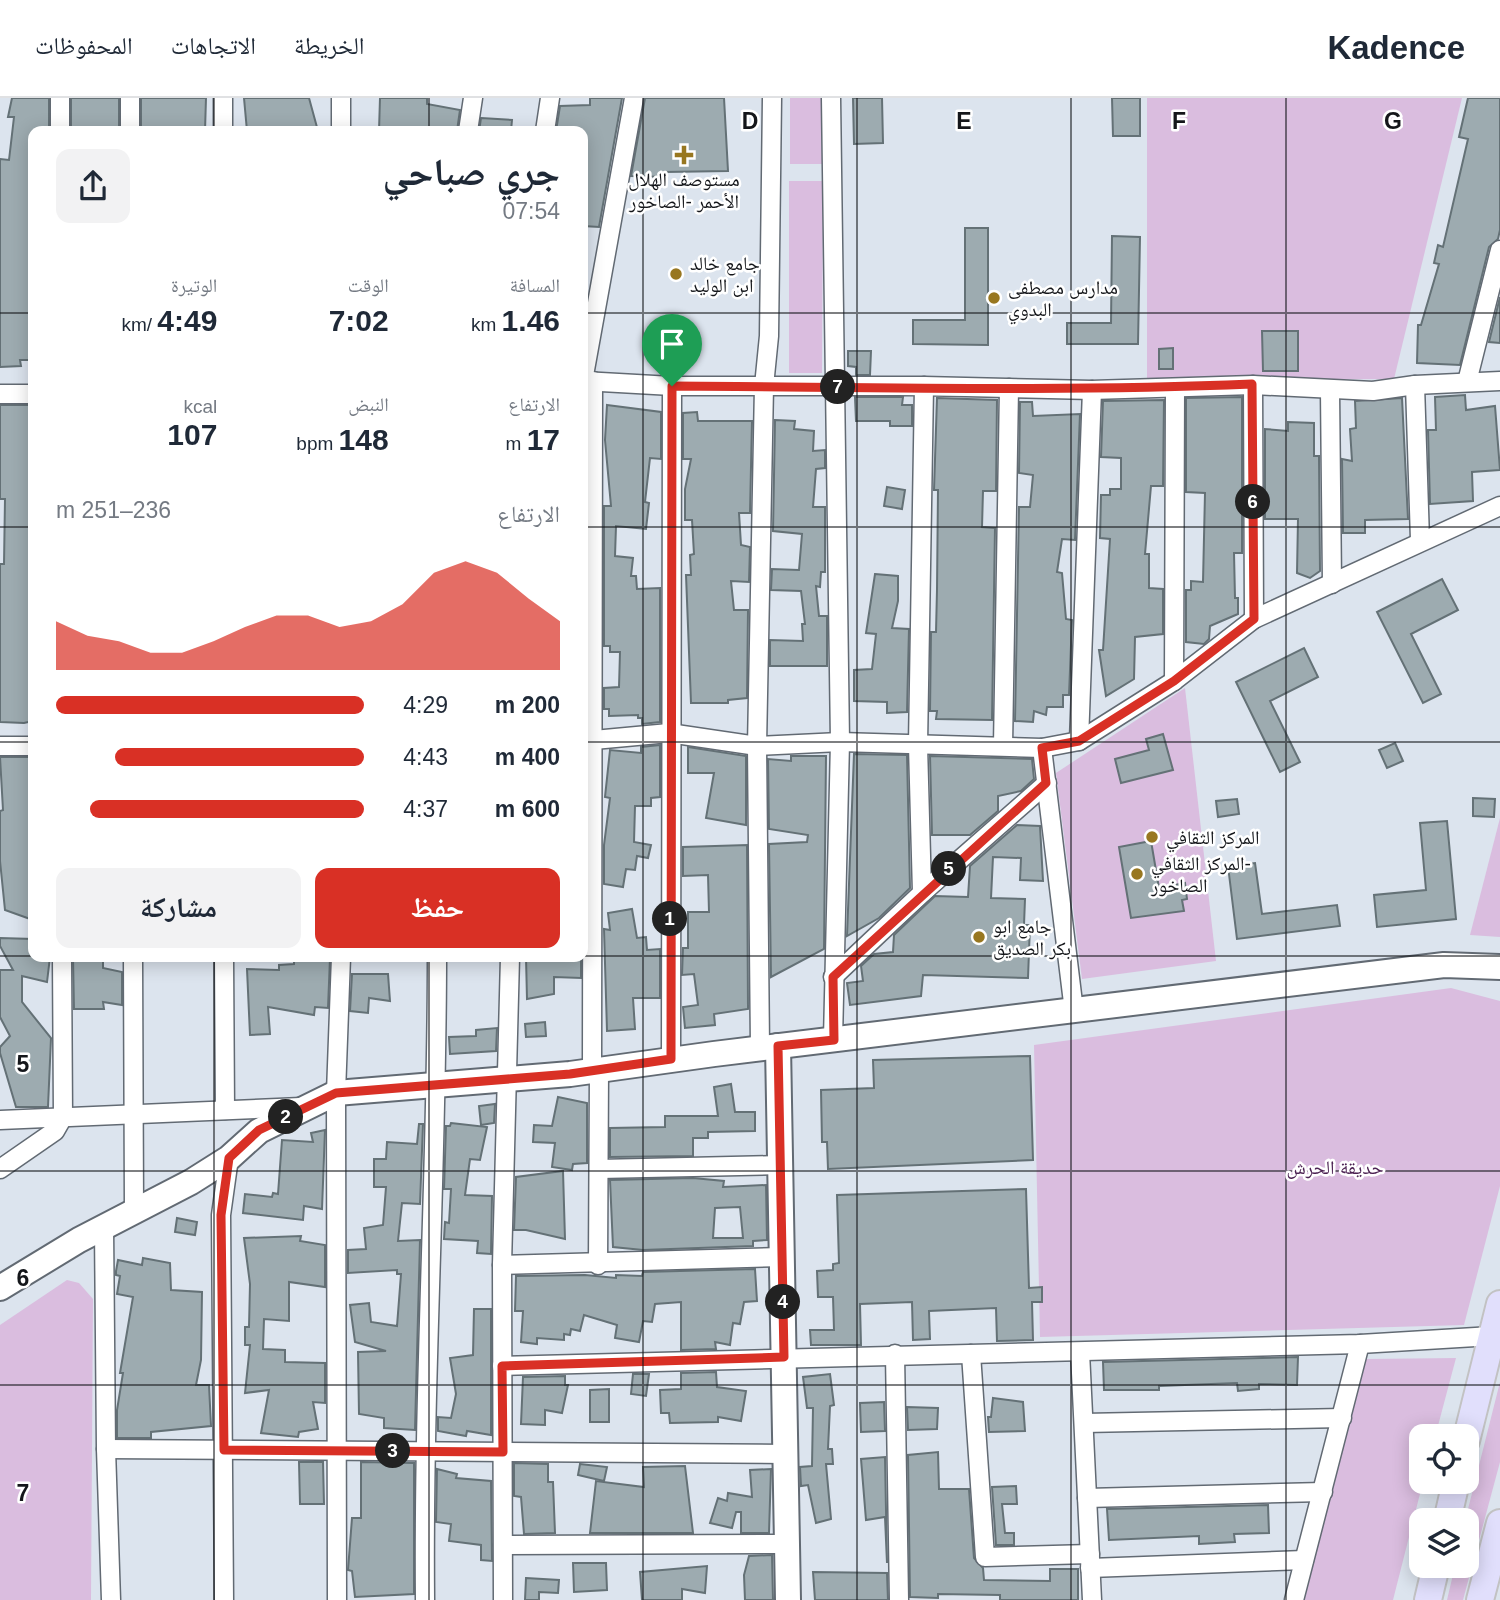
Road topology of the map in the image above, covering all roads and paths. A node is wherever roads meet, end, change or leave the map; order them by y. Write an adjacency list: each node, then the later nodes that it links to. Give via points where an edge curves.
1 (60, 98): 10 (street)
2 (130, 98): 11 (street)
3 (223, 98): 12 (street)
4 (341, 98): 13 (street)
5 (473, 98): 14 (street)
6 (550, 98): 15 (street)
7 (634, 98): 17 (street)
8 (772, 98): 24 (street, via 769,336)
9 (831, 98): 26 (street)
10 (60, 126)
11 (130, 126)
12 (223, 126)
13 (341, 126)
14 (469, 126)
15 (546, 126)
16 (1500, 250): 20 (street)
17 (588, 369)
18 (1500, 380): 20 (street)
19 (588, 381): 23 (street)
20 (1466, 382): 22 (street)
21 (1252, 384): 27 (street); 30 (street); 36 (street)
22 (1415, 385): 30 (street); 34 (street)
23 (672, 386): 24 (street); 38 (street)
24 (764, 386): 26 (street); 45 (street)
25 (924, 386): 26 (street); 28 (street); 42 (street)
26 (833, 387): 41 (street)
27 (1175, 387): 29 (street); 37 (street)
28 (1009, 388): 29 (street); 46 (street)
29 (1092, 390): 40 (street)
30 (1330, 391): 35 (street)
31 (0, 394): 32 (street)
32 (28, 394)
33 (1500, 506): 34 (street)
34 (1420, 540): 35 (street)
35 (1332, 583): 36 (street)
36 (1254, 619): 37 (street)
37 (1174, 681): 40 (street)
38 (669, 733): 39 (street); 45 (street); 61 (street)
39 (588, 741): 62 (street)
40 (1079, 741): 47 (street)
41 (840, 742): 42 (street); 45 (street); 57 (street)
42 (918, 745): 46 (street); 49 (street)
43 (0, 746): 44 (street)
44 (28, 746)
45 (757, 746): 60 (street)
46 (1003, 746): 47 (street)
47 (1042, 748): 48 (street)
48 (1046, 783): 49 (street); 58 (street)
49 (922, 893): 57 (street)
50 (62, 962): 69 (street)
51 (133, 962): 68 (street)
52 (224, 962): 67 (street)
53 (341, 962): 65 (street)
54 (437, 962): 64 (street)
55 (510, 962): 63 (street)
56 (1500, 967): 58 (main road, via 1444,965)
57 (833, 977): 59 (street)
58 (1074, 1011): 59 (main road)
59 (834, 1040): 60 (main road)
60 (769, 1047): 61 (main road); 72 (main road)
61 (671, 1059): 62 (main road)
62 (596, 1070): 63 (main road); 74 (street)
63 (509, 1077): 64 (main road); 78 (street)
64 (437, 1087): 65 (main road); 95 (street)
65 (336, 1093): 66 (main road); 94 (street)
66 (307, 1107): 67 (street); 71 (main road, via 259,1130)
67 (225, 1110): 68 (street)
68 (132, 1114): 69 (street); 75 (street)
69 (63, 1117): 70 (street); 73 (street, via 55,1131)
70 (0, 1119)
71 (229, 1158): 75 (main road); 93 (street, via 221,1215)
72 (780, 1165): 74 (street); 77 (main road)
73 (0, 1170)
74 (599, 1170): 79 (street)
75 (134, 1211): 76 (main road)
76 (104, 1227): 80 (main road); 92 (street)
77 (782, 1257): 79 (street); 87 (main road)
78 (502, 1265): 79 (street); 88 (street)
79 (598, 1265)
80 (0, 1289)
81 (1500, 1304): 82 (main road)
82 (1492, 1336): 83 (street); 91 (main road)
83 (1360, 1344): 84 (street); 89 (street)
84 (1080, 1352): 86 (street); 90 (street)
85 (895, 1354): 86 (street); 87 (street); 112 (street)
86 (971, 1354): 104 (street, via 985,1557)
87 (784, 1357): 88 (street); 97 (main road)
88 (502, 1366): 96 (street)
89 (1342, 1418): 90 (street); 98 (street)
90 (1084, 1423): 99 (street)
91 (1470, 1424)
92 (106, 1449): 93 (street); 106 (street)
93 (224, 1450): 94 (street); 107 (street)
94 (337, 1451): 95 (street); 108 (street)
95 (426, 1451): 96 (street); 109 (street)
96 (503, 1452): 97 (street); 102 (street)
97 (785, 1454): 101 (main road)
98 (1323, 1492): 99 (street); 103 (street)
99 (1087, 1498): 104 (street)
100 (1500, 1523): 116 (main road)
101 (787, 1544): 102 (street); 111 (main road)
102 (503, 1545): 110 (street)
103 (1304, 1560): 104 (street); 114 (street)
104 (1090, 1561): 113 (street)
105 (1433, 1578): 115 (main road)
106 (111, 1600)
107 (224, 1600)
108 (337, 1600)
109 (425, 1600)
110 (503, 1600)
111 (788, 1600)
112 (899, 1600)
113 (1092, 1600)
114 (1294, 1600)
115 (1428, 1600)
116 (1480, 1600)

